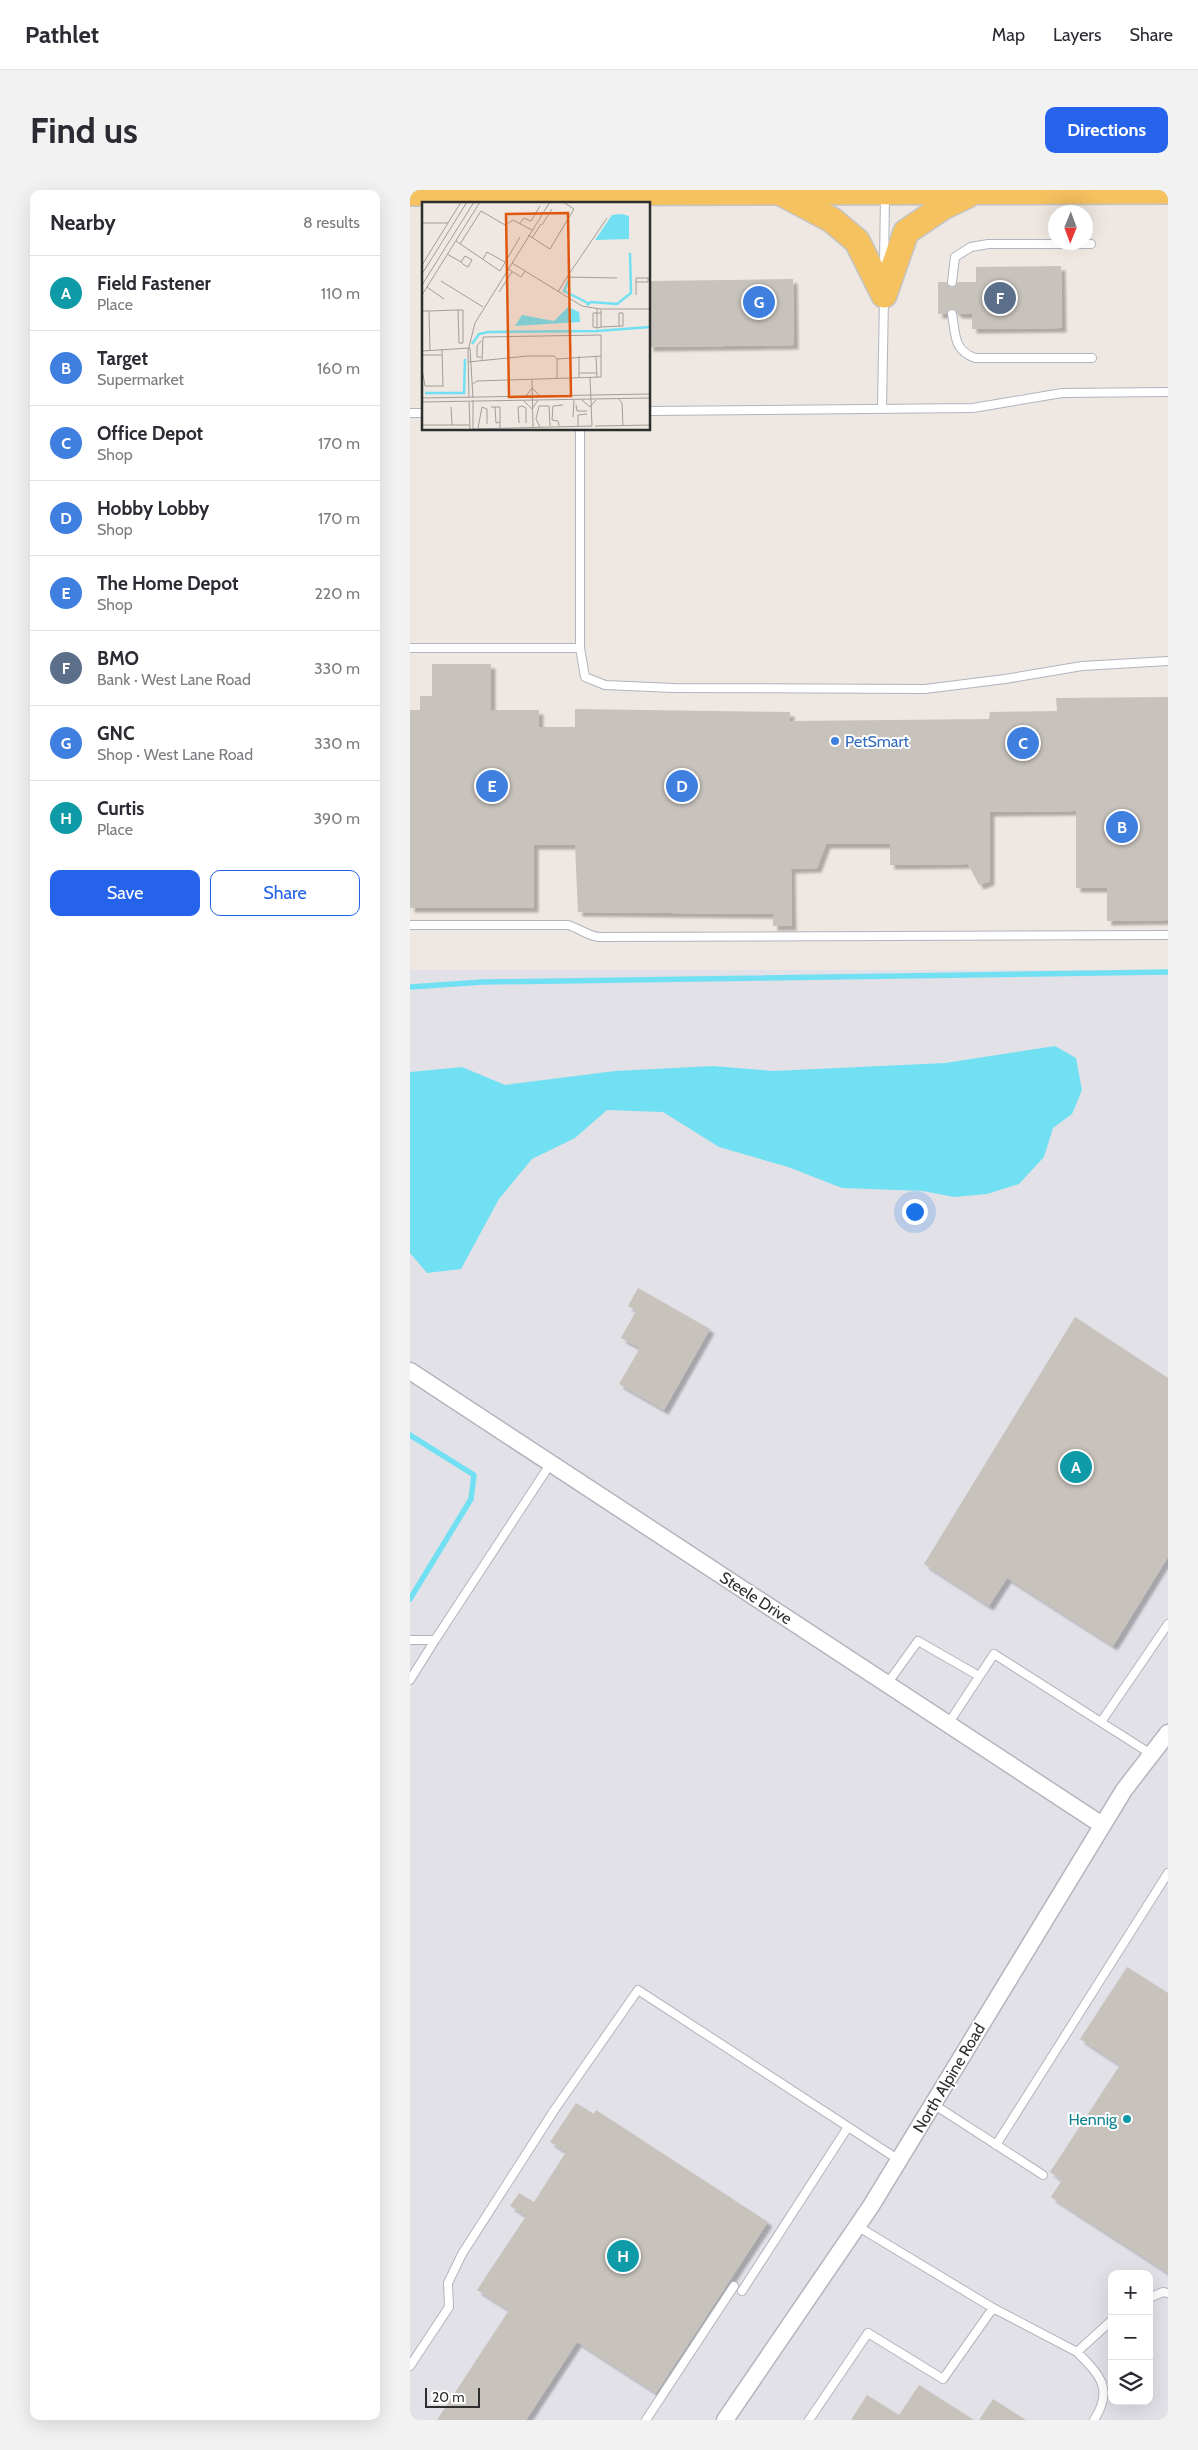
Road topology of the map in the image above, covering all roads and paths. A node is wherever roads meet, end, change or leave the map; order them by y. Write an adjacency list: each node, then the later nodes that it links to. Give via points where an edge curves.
1 (885, 191): 3 (main road); 4 (main road); 8 (lane)
2 (1168, 191): 4 (main road)
3 (779, 192): 5 (main road); 8 (main road, via 832,220 857,241)
4 (974, 192): 8 (main road, via 943,207 906,232)
5 (410, 193)
6 (1048, 244): 7 (lane, via 971,247 955,257)
7 (952, 282)
8 (884, 295): 12 (lane)
9 (952, 314): 10 (lane, via 958,347 964,354 975,358)
10 (1092, 358)
11 (1168, 392): 12 (lane, via 1062,393 973,408)
12 (882, 408): 13 (lane)
13 (650, 411)
14 (580, 430): 16 (lane)
15 (410, 648): 16 (lane)
16 (580, 648): 17 (lane, via 585,677 605,685 728,689 925,689 1082,666)
17 (1168, 661)
18 (410, 925): 19 (lane, via 568,925 599,937)
19 (1168, 935)
20 (410, 1371): 21 (street, Steele Drive)
21 (551, 1463): 24 (lane); 27 (street, Steele Drive)
22 (1168, 1624): 28 (lane)
23 (410, 1640): 24 (lane)
24 (435, 1640): 26 (lane)
25 (980, 1676): 27 (lane, via 918,1641); 28 (lane, via 994,1654); 29 (lane)
26 (410, 1680)
27 (887, 1684): 29 (street, Steele Drive)
28 (1101, 1722): 31 (lane)
29 (948, 1724): 32 (street, Steele Drive)
30 (1168, 1733): 31 (street, North Alpine Road)
31 (1151, 1754): 32 (street, North Alpine Road)
32 (1102, 1825): 34 (street, North Alpine Road)
33 (1168, 1873): 36 (lane)
34 (933, 2104): 36 (lane); 37 (street, North Alpine Road)
35 (848, 2128): 37 (lane); 41 (lane); 47 (lane, via 638,1990 555,2109 462,2254 448,2283 448,2307)
36 (996, 2145): 38 (lane)
37 (899, 2160): 39 (street, North Alpine Road)
38 (1043, 2175)
39 (857, 2226): 44 (lane); 49 (street, North Alpine Road)
40 (734, 2286): 48 (lane)
41 (742, 2291)
42 (1168, 2293): 43 (lane)
43 (1153, 2296)
44 (993, 2308): 46 (lane); 50 (lane, via 943,2379 868,2333)
45 (1108, 2324): 46 (lane)
46 (1077, 2352): 51 (lane, via 1098,2373 1104,2388 1102,2407)
47 (410, 2366)
48 (646, 2420)
49 (725, 2420)
50 (809, 2420)
51 (1094, 2420)

